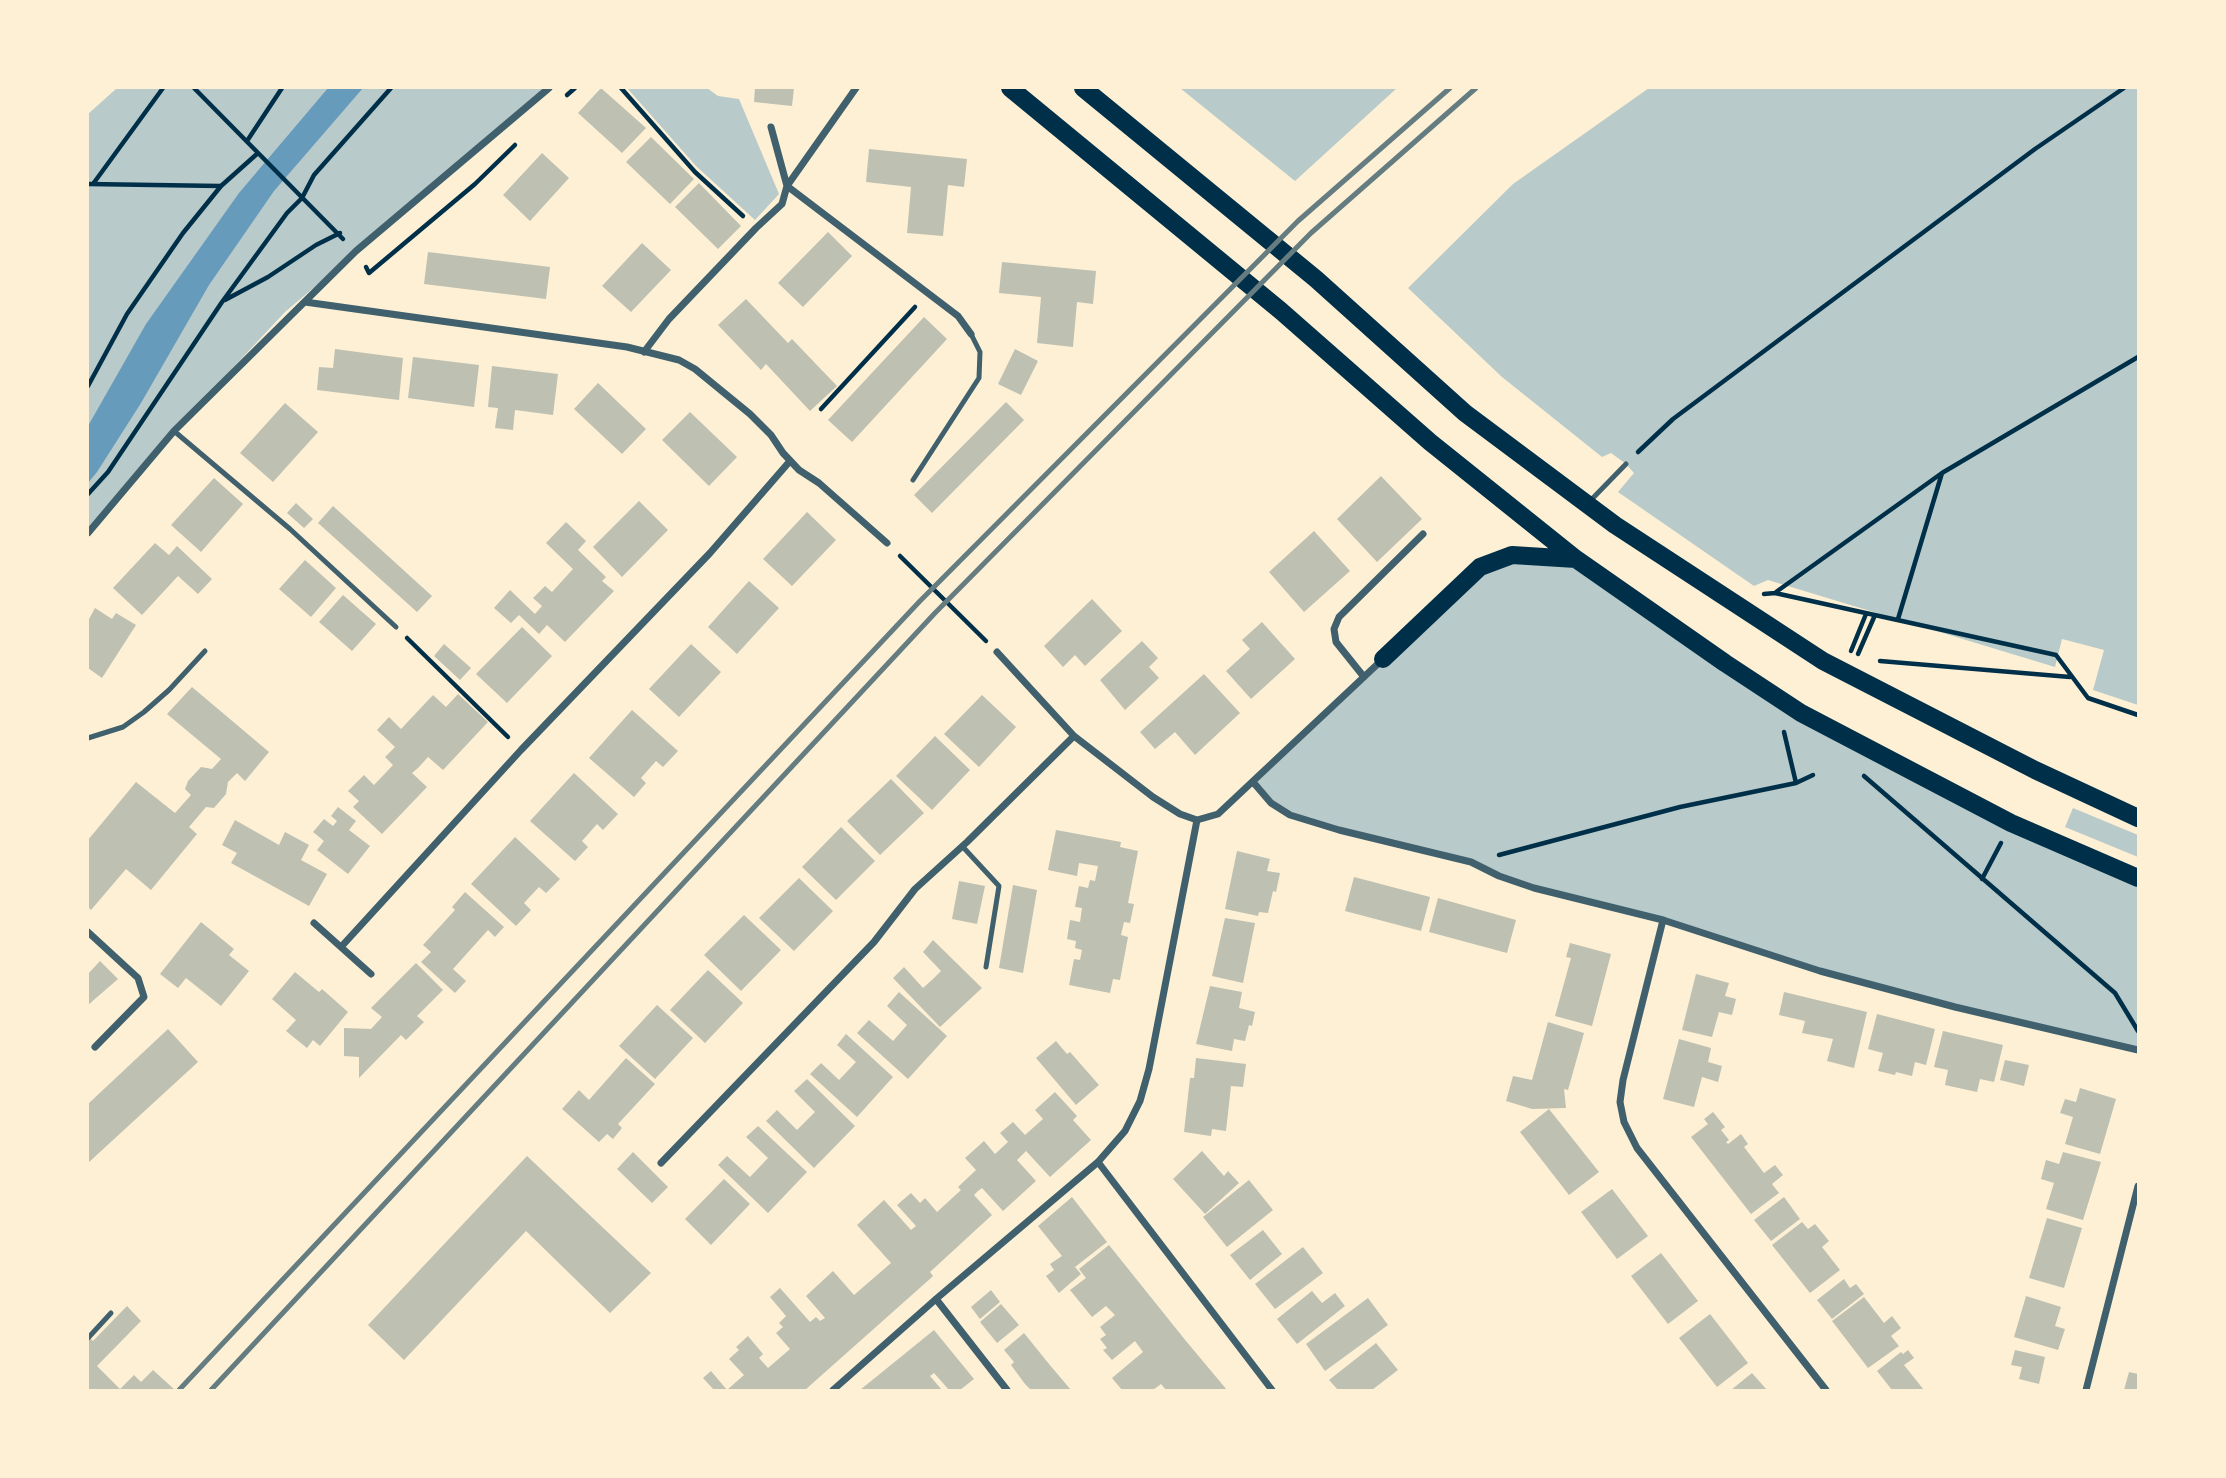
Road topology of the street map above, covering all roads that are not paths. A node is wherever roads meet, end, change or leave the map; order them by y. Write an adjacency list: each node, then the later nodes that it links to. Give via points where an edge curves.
1 (549, 88): 7 (street, via 356,251)
2 (856, 88): 6 (street)
3 (1010, 88): 18 (main road)
4 (1083, 88): 14 (main road, via 1316,279 1465,413)
5 (771, 127): 6 (street)
6 (787, 186): 8 (street, via 958,316); 9 (street, via 782,204 669,319)
7 (305, 302): 9 (street); 10 (street)
8 (971, 334): 13 (lane, via 980,352 979,378)
9 (644, 352): 11 (street, via 695,369 750,414)
10 (174, 431): 15 (street); 19 (lane)
11 (790, 461): 17 (street); 34 (street, via 710,553)
12 (1626, 464): 14 (lane)
13 (913, 480)
14 (1587, 504): 27 (main road, via 1824,661)
15 (88, 533)
16 (1423, 534): 23 (street, via 1339,617 1334,629 1336,642)
17 (887, 543)
18 (1576, 559): 22 (main road, via 1512,555 1480,567); 30 (main road, via 1801,713 2011,823)
19 (396, 627)
20 (205, 650): 25 (lane, via 169,691 123,727)
21 (997, 652): 24 (street)
22 (1383, 659): 23 (street)
23 (1364, 677): 26 (street)
24 (1074, 736): 28 (street, via 1153,797); 29 (street)
25 (88, 738)
26 (1253, 782): 28 (street, via 1218,814); 31 (street, via 1271,803 1290,815 1471,862 1534,888)
27 (2138, 818)
28 (1197, 820): 39 (street, via 1140,1101 1125,1131)
29 (962, 846): 35 (lane, via 999,886); 40 (street, via 915,889 874,942)
30 (2138, 878)
31 (1663, 920): 38 (street, via 1820,971); 48 (street, via 1623,1080 1620,1102 1624,1122 1637,1148)
32 (314, 923): 34 (street)
33 (88, 932): 37 (street, via 138,978 144,998)
34 (341, 947): 36 (street)
35 (986, 967)
36 (371, 974)
37 (95, 1046)
38 (2138, 1050)
39 (1098, 1162): 42 (street); 47 (street)
40 (661, 1163)
41 (2138, 1186): 49 (street)
42 (936, 1299): 45 (street); 46 (street)
43 (111, 1313): 44 (lane)
44 (88, 1338)
45 (833, 1391)
46 (1007, 1391)
47 (1272, 1391)
48 (1826, 1391)
49 (2086, 1391)

